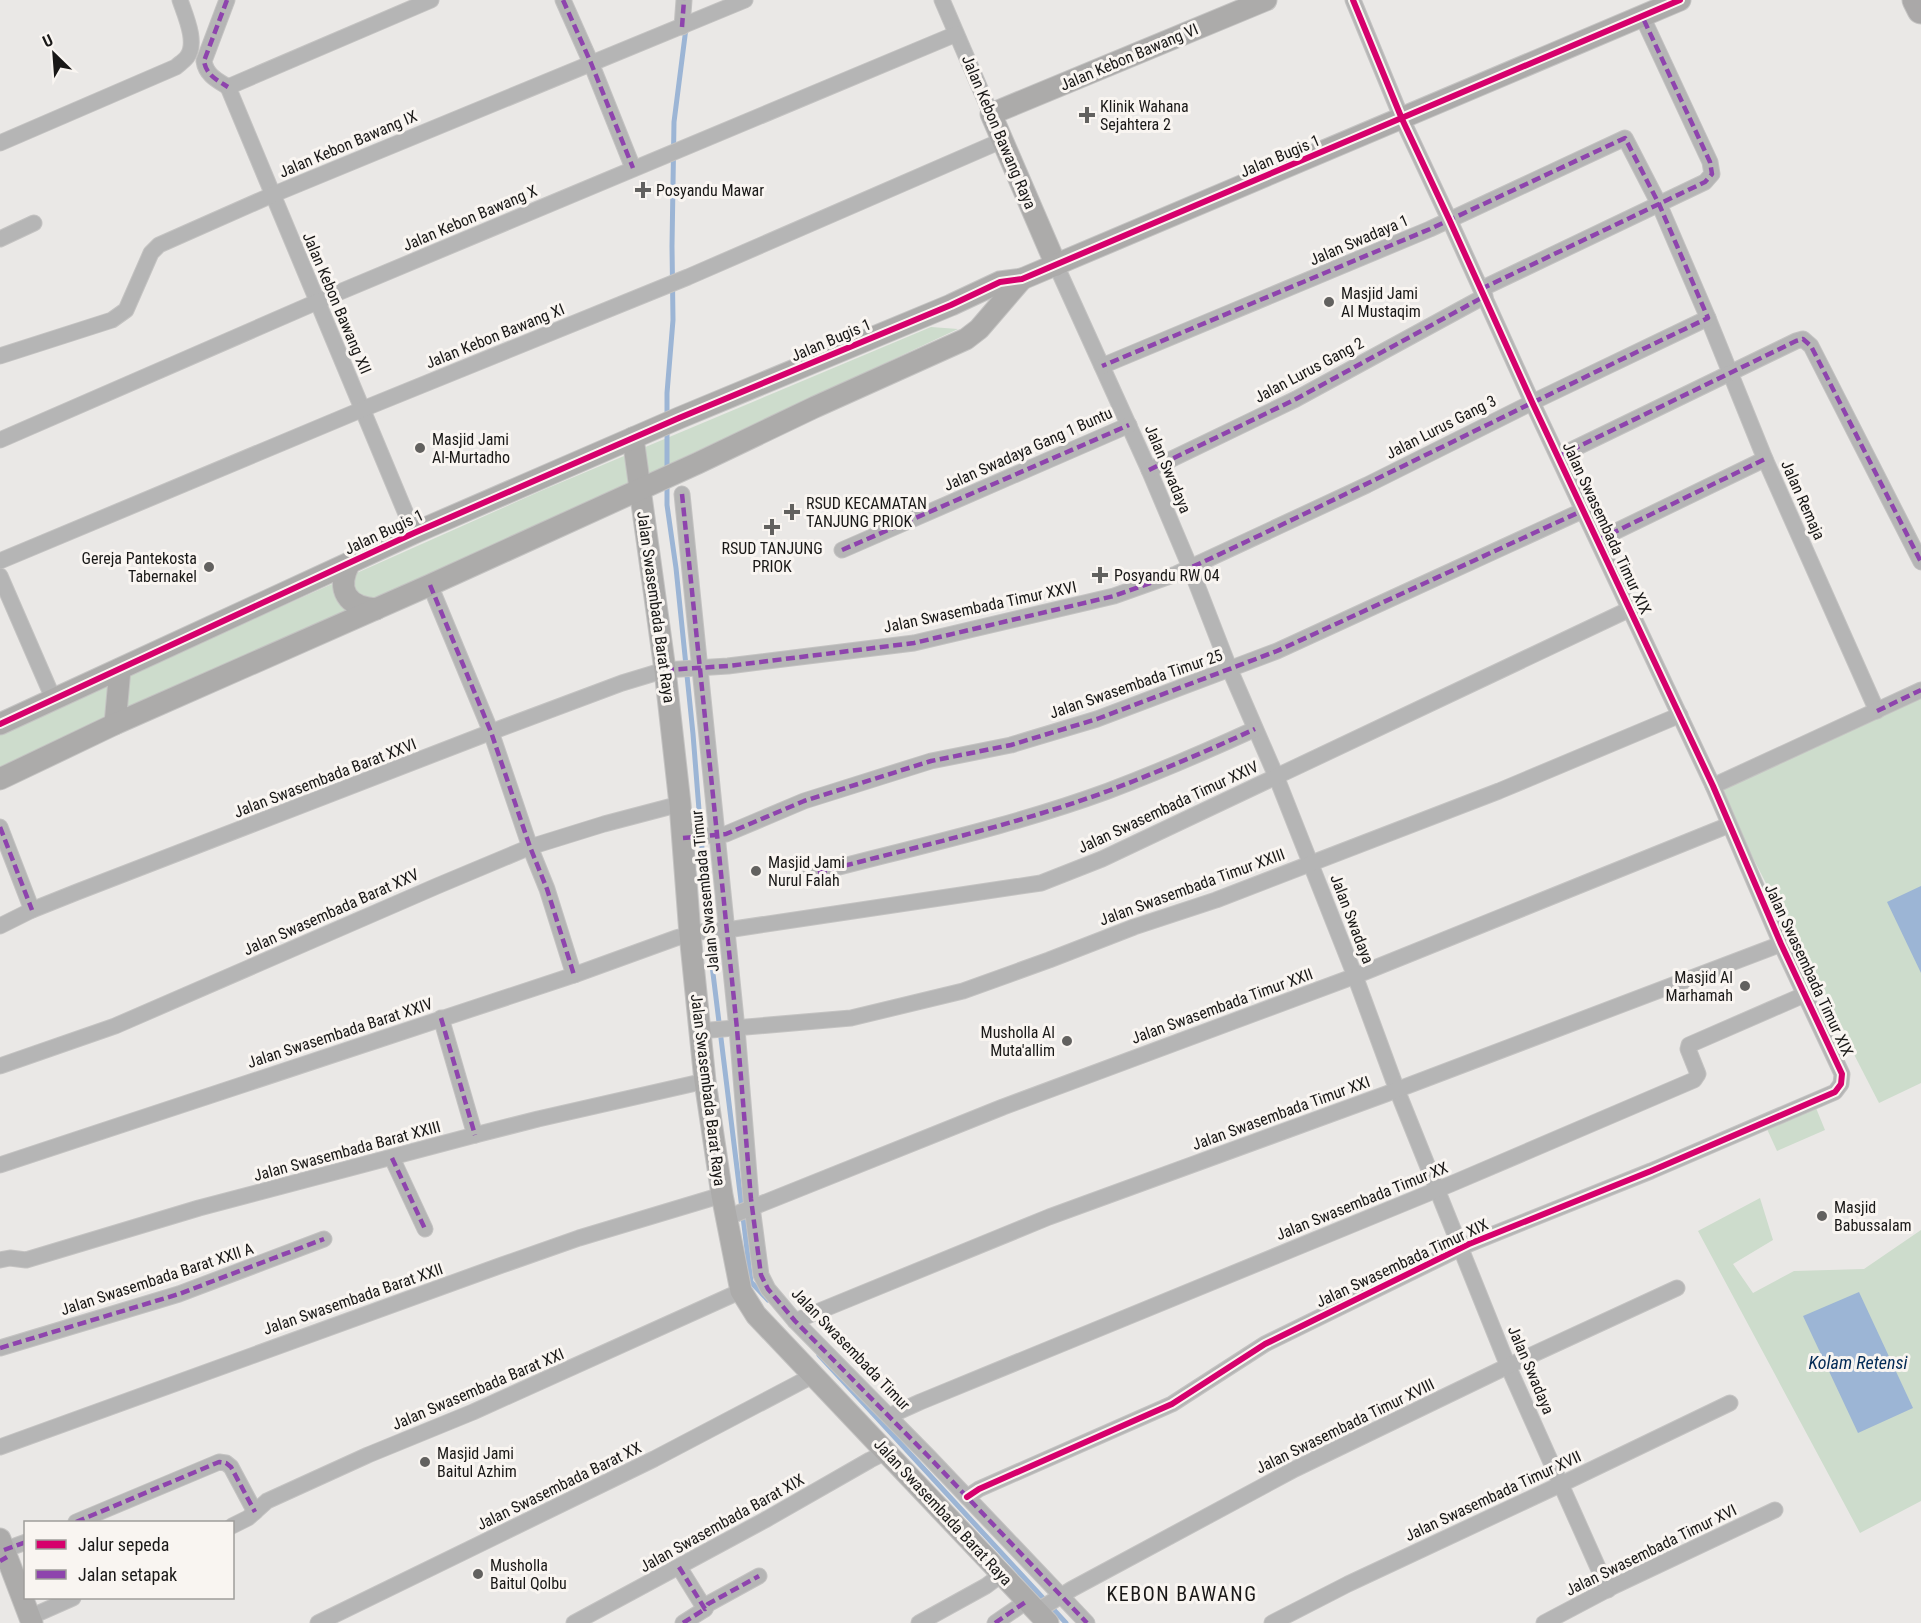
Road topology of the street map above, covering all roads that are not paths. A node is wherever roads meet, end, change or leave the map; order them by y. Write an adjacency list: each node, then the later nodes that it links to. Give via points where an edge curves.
1 (180, 0): 22 (street, via 191,38 187,57 176,67)
2 (227, 0): 17 (street, via 204,61 205,70)
3 (432, 0): 17 (street)
4 (563, 0): 16 (street)
5 (684, 0): 14 (street)
6 (745, 0): 14 (street, Jalan Kebon Bawang IX)
7 (942, 0): 15 (street, Jalan Kebon Bawang Raya)
8 (1266, 0): 18 (street, Jalan Kebon Bawang VI)
9 (1353, 0): 19 (street)
10 (1680, 0): 13 (street, Jalan Bugis 1)
11 (1916, 0): 12 (highway)
12 (1921, 10)
13 (1642, 16): 19 (street, Jalan Bugis 1); 25 (street, Jalan Lurus Gang 2, via 1710,162 1712,174 1705,182)
14 (682, 26): 16 (street, Jalan Kebon Bawang IX)
15 (956, 34): 18 (street, Jalan Kebon Bawang Raya); 23 (street, Jalan Kebon Bawang X)
16 (591, 63): 23 (street); 24 (street, Jalan Kebon Bawang IX)
17 (228, 87): 24 (street, Jalan Kebon Bawang XII)
18 (992, 114): 21 (street, Jalan Kebon Bawang Raya)
19 (1402, 118): 26 (street, Jalan Swasembada Timur XIX); 29 (street, Jalan Bugis 1)
20 (1625, 138): 25 (street, Jalan Remaja); 26 (street, Jalan Swadaya 1)
21 (1003, 140): 29 (street, Jalan Kebon Bawang Raya); 40 (street, Jalan Kebon Bawang XI, via 688,278)
22 (0, 143)
23 (633, 168): 32 (street, Jalan Kebon Bawang X)
24 (272, 195): 32 (street, Jalan Kebon Bawang XII); 36 (street, Jalan Kebon Bawang IX, via 159,245 151,253 126,310 112,320)
25 (1659, 204): 31 (street, Jalan Lurus Gang 2); 34 (street, Jalan Remaja)
26 (1449, 219): 31 (street, Jalan Swasembada Timur XIX); 37 (street, Jalan Swadaya 1)
27 (34, 224): 28 (street)
28 (0, 239)
29 (1056, 265): 30 (street, Jalan Bugis 1); 37 (street, Jalan Swadaya)
30 (1022, 279): 33 (street, Jalan Bugis 1, via 1000,282); 35 (street, Jalan Bugis 1, via 973,335)
31 (1483, 293): 39 (street, Jalan Swasembada Timur XIX); 46 (street, Jalan Lurus Gang 2, via 1296,399)
32 (317, 302): 40 (street, Jalan Kebon Bawang XII); 43 (street, Jalan Kebon Bawang X)
33 (951, 305): 35 (street, via 968,323); 42 (street, Jalan Bugis 1)
34 (1708, 318): 38 (street, Jalan Remaja); 39 (street, Jalan Lurus Gang 3)
35 (958, 342): 47 (street, Jalan Bugis 1)
36 (0, 356)
37 (1102, 366): 41 (street, Jalan Swadaya)
38 (1731, 373): 44 (street); 45 (street, Jalan Remaja); 54 (street, via 1796,341 1808,342)
39 (1532, 402): 44 (street, Jalan Swasembada Timur XIX); 56 (street, Jalan Lurus Gang 3, via 1367,485)
40 (363, 409): 50 (street, Jalan Kebon Bawang XII); 53 (street, Jalan Kebon Bawang XI)
41 (1129, 425): 46 (street, Jalan Swadaya); 52 (street, Jalan Swadaya Gang 1 Buntu)
42 (639, 436): 47 (street, Jalan Swasembada Barat Raya); 50 (street, Jalan Bugis 1)
43 (0, 440)
44 (1559, 456): 49 (street, Jalan Swasembada Timur XIX)
45 (1765, 459): 51 (street); 67 (street, Jalan Remaja)
46 (1149, 470): 56 (street, Jalan Swadaya)
47 (646, 486): 58 (street, Jalan Bugis 1); 63 (street, Jalan Swasembada Barat Raya)
48 (682, 494): 61 (street, Jalan Swasembada Timur)
49 (1584, 510): 51 (street, Jalan Swasembada Timur XIX); 64 (street, Jalan Swasembada Timur 25)
50 (414, 533): 55 (street, Jalan Bugis 1)
51 (1598, 540): 60 (street, Jalan Swasembada Timur XIX)
52 (842, 550)
53 (0, 561)
54 (1921, 562)
55 (349, 564): 59 (street, via 343,576 343,590 350,602); 62 (street, Jalan Bugis 1)
56 (1190, 567): 61 (street, Jalan Swasembada Timur XXVI, via 1114,596 914,643); 64 (street, Jalan Swadaya)
57 (2, 585): 66 (street)
58 (430, 585): 59 (street, Jalan Bugis 1); 72 (street)
59 (376, 609): 70 (street, Jalan Bugis 1)
60 (1630, 609): 68 (street, Jalan Swasembada Timur XIX); 73 (street, Jalan Swasembada Timur XXIV)
61 (698, 668): 63 (street, Jalan Swasembada Timur XXVI); 79 (street, Jalan Swasembada Timur)
62 (120, 669): 66 (street, Jalan Bugis 1); 70 (street)
63 (667, 669): 72 (street, Jalan Swasembada Barat XXVI); 76 (street, Jalan Swasembada Barat Raya)
64 (1230, 670): 71 (street, Jalan Swadaya); 79 (street, Jalan Swasembada Timur 25, via 1097,719 1011,745 931,761 804,801)
65 (1921, 690): 67 (street)
66 (54, 698): 69 (street, Jalan Bugis 1)
67 (1877, 711): 75 (street)
68 (1680, 715): 75 (street, Jalan Swasembada Timur XIX); 82 (street, Jalan Swasembada Timur XXIII, via 1499,791)
69 (0, 723)
70 (115, 724): 74 (street, Jalan Bugis 1)
71 (1256, 729): 73 (street, Jalan Swadaya); 83 (street, via 1107,791 1027,818)
72 (491, 732): 81 (street); 84 (street, Jalan Swasembada Barat XXVI)
73 (1276, 776): 82 (street, Jalan Swadaya); 86 (street, Jalan Swasembada Timur XXIV, via 1102,859 1041,883)
74 (0, 779)
75 (1713, 786): 77 (street, Jalan Swasembada Timur XIX)
76 (680, 804): 80 (street, Jalan Swasembada Barat Raya); 81 (street, Jalan Swasembada Barat XXV)
77 (1729, 825): 88 (street, Jalan Swasembada Timur XIX); 90 (street, Jalan Swasembada Timur XXII)
78 (0, 827): 84 (street)
79 (713, 836): 80 (street, Jalan Swasembada Timur 25); 86 (street, Jalan Swasembada Timur)
80 (686, 838): 87 (street, Jalan Swasembada Barat Raya)
81 (531, 847): 89 (street); 95 (street, Jalan Swasembada Barat XXV, via 115,1026)
82 (1311, 863): 90 (street, Jalan Swadaya); 93 (street, Jalan Swasembada Timur XXIII, via 963,991 851,1018)
83 (805, 876)
84 (32, 910): 85 (street, Jalan Swasembada Barat XXVI)
85 (0, 926)
86 (721, 930): 87 (street, Jalan Swasembada Timur XXIV); 93 (street, Jalan Swasembada Timur)
87 (694, 933): 89 (street, Jalan Swasembada Barat XXIV); 94 (street, Jalan Swasembada Barat Raya)
88 (1781, 944): 91 (street, Jalan Swasembada Timur XIX); 97 (street, Jalan Swasembada Timur XXI)
89 (574, 975): 92 (street, Jalan Swasembada Barat XXIV)
90 (1355, 976): 97 (street, Jalan Swadaya); 103 (street, Jalan Swasembada Timur XXII, via 1004,1107)
91 (1806, 994): 101 (street, Jalan Swasembada Timur XX, via 1689,1045 1698,1074 1694,1080); 107 (street, Jalan Swasembada Timur XIX, via 1842,1074 1835,1092)
92 (441, 1018): 98 (street); 100 (street, Jalan Swasembada Barat XXIV)
93 (735, 1029): 94 (street, Jalan Swasembada Timur XXIII); 103 (street, Jalan Swasembada Timur)
94 (702, 1031): 96 (street, Jalan Swasembada Barat Raya)
95 (0, 1066)
96 (705, 1082): 98 (street, Jalan Swasembada Barat XXIII); 102 (street, Jalan Swasembada Barat Raya)
97 (1397, 1090): 101 (street, Jalan Swadaya); 111 (street, Jalan Swasembada Timur XXI, via 1049,1217)
98 (475, 1135): 99 (street, Jalan Swasembada Barat XXIII)
99 (392, 1158): 105 (street); 108 (street, Jalan Swasembada Barat XXIII, via 199,1208 26,1260)
100 (0, 1165)
101 (1437, 1189): 107 (street, Jalan Swadaya); 116 (street, Jalan Swasembada Timur XX)
102 (722, 1195): 104 (street, Jalan Swasembada Barat Raya); 117 (street, Jalan Swasembada Barat XXII, via 579,1238)
103 (750, 1209): 104 (street, Jalan Swasembada Timur XXII); 111 (street, Jalan Swasembada Timur, via 761,1275)
104 (728, 1217): 110 (street, Jalan Swasembada Barat Raya)
105 (425, 1228)
106 (324, 1239): 112 (street, Jalan Swasembada Barat XXII A, via 179,1294)
107 (1461, 1248): 113 (street, Jalan Swadaya); 120 (street, Jalan Swasembada Timur XIX, via 1265,1344 1172,1404)
108 (0, 1260)
109 (1677, 1288): 113 (street, Jalan Swasembada Timur XVIII)
110 (741, 1291): 114 (street, Jalan Swasembada Barat Raya, via 756,1315); 122 (street, Jalan Swasembada Barat XXI, via 368,1455 267,1501)
111 (795, 1321): 116 (street, Jalan Swasembada Timur)
112 (0, 1348)
113 (1508, 1366): 119 (street, Jalan Swadaya); 132 (street, Jalan Swasembada Timur XVIII, via 1296,1469)
114 (814, 1375): 118 (street, Jalan Swasembada Barat Raya); 135 (street, Jalan Swasembada Barat XX, via 644,1464)
115 (1730, 1402): 119 (street, Jalan Swasembada Timur XVII)
116 (889, 1416): 120 (street, Jalan Swasembada Timur)
117 (0, 1447)
118 (886, 1452): 127 (street, Jalan Swasembada Barat XIX); 128 (street, Jalan Swasembada Barat Raya)
119 (1561, 1484): 130 (street, Jalan Swadaya); 141 (street, Jalan Swasembada Timur XVII)
120 (967, 1497): 132 (street, Jalan Swasembada Timur)
121 (1775, 1510): 130 (street, Jalan Swasembada Timur XVI)
122 (255, 1512): 123 (street, via 231,1467 219,1462); 124 (street, Jalan Swasembada Barat XXI)
123 (78, 1521)
124 (234, 1525)
125 (24, 1543): 126 (street)
126 (3, 1552): 134 (street)
127 (679, 1567): 133 (street); 136 (street, Jalan Swasembada Barat XIX)
128 (1002, 1574): 132 (street, Jalan Swasembada Barat Raya); 138 (street)
129 (759, 1576): 133 (street)
130 (1608, 1590): 142 (street, Jalan Swasembada Timur XVI)
131 (71, 1599): 134 (street)
132 (1044, 1606): 139 (street, Jalan Swasembada Timur XVIII); 140 (street, Jalan Swasembada Timur)
133 (705, 1609): 137 (street)
134 (31, 1620)
135 (318, 1623)
136 (574, 1623)
137 (683, 1623)
138 (919, 1623)
139 (995, 1623)
140 (1087, 1623)
141 (1272, 1623)
142 (1544, 1623)

